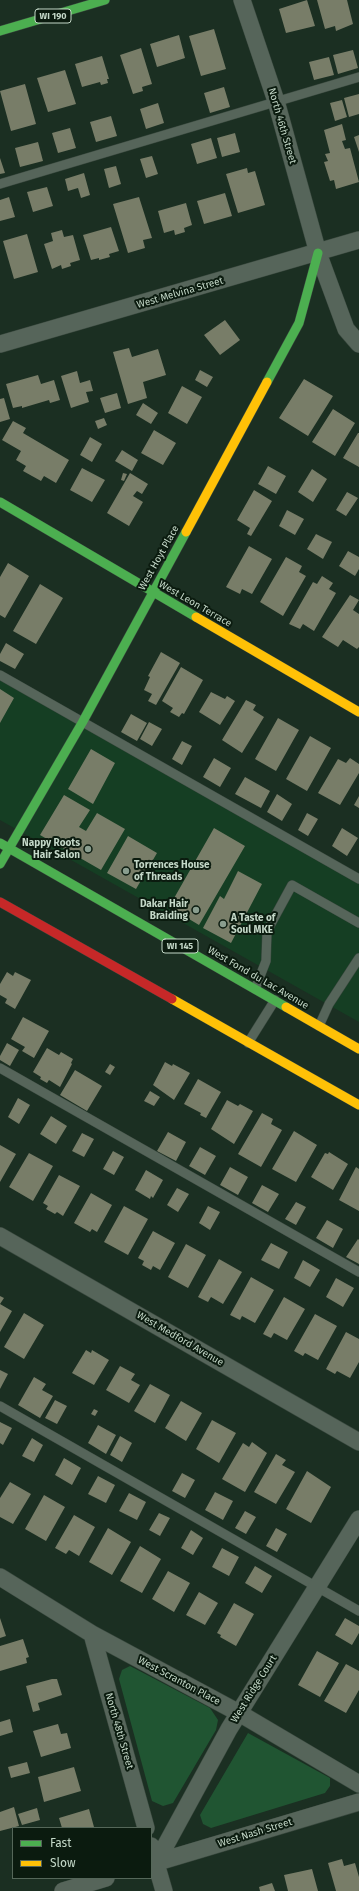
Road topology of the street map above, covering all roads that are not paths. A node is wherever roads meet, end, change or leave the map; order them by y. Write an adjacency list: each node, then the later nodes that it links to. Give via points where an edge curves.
1 (105, 0): 3 (street, WI 190)
2 (242, 0): 5 (street, North 46th Street)
3 (0, 31)
4 (359, 77): 5 (lane)
5 (276, 101): 6 (lane); 8 (street, North 46th Street)
6 (0, 184)
7 (359, 240): 8 (street, West Melvina Street)
8 (318, 253): 9 (street, West Melvina Street); 10 (street, North 46th Street, via 346,329); 12 (street, West Hoyt Place, via 299,323)
9 (0, 344)
10 (359, 344)
11 (0, 502): 12 (street, West Leon Terrace)
12 (153, 592): 14 (street, West Leon Terrace); 15 (street, West Hoyt Place)
13 (0, 675): 15 (lane)
14 (359, 712)
15 (82, 723): 17 (street, West Hoyt Place); 19 (lane)
16 (0, 843): 17 (street, West Fond du Lac Avenue / WI 145)
17 (9, 848): 18 (street, West Hoyt Place); 23 (street, West Fond du Lac Avenue / WI 145)
18 (0, 864)
19 (359, 879)
20 (0, 902): 26 (street)
21 (359, 923): 23 (lane, via 292,885 267,931 266,961)
22 (359, 958): 25 (lane, via 329,1004)
23 (255, 989): 24 (street, West Fond du Lac Avenue / WI 145)
24 (275, 1000): 25 (street, West Fond du Lac Avenue / WI 145); 26 (lane)
25 (319, 1026): 27 (street, West Fond du Lac Avenue / WI 145)
26 (248, 1043): 29 (street)
27 (359, 1049)
28 (0, 1068): 31 (lane)
29 (359, 1106)
30 (0, 1236): 33 (street, West Medford Avenue)
31 (359, 1272)
32 (0, 1406): 36 (lane)
33 (359, 1442)
34 (359, 1519): 36 (street, West Ridge Court)
35 (0, 1577): 38 (street, West Scranton Place)
36 (317, 1587): 37 (lane); 39 (street, West Ridge Court)
37 (359, 1611)
38 (92, 1634): 39 (street, West Scranton Place); 42 (street, North 48th Street)
39 (239, 1713): 40 (street, West Scranton Place); 43 (street, West Ridge Court)
40 (359, 1784)
41 (359, 1802): 43 (street, West Nash Street)
42 (146, 1827)
43 (153, 1864): 46 (street)
44 (103, 1879): 45 (street)
45 (62, 1891)
46 (164, 1891)

